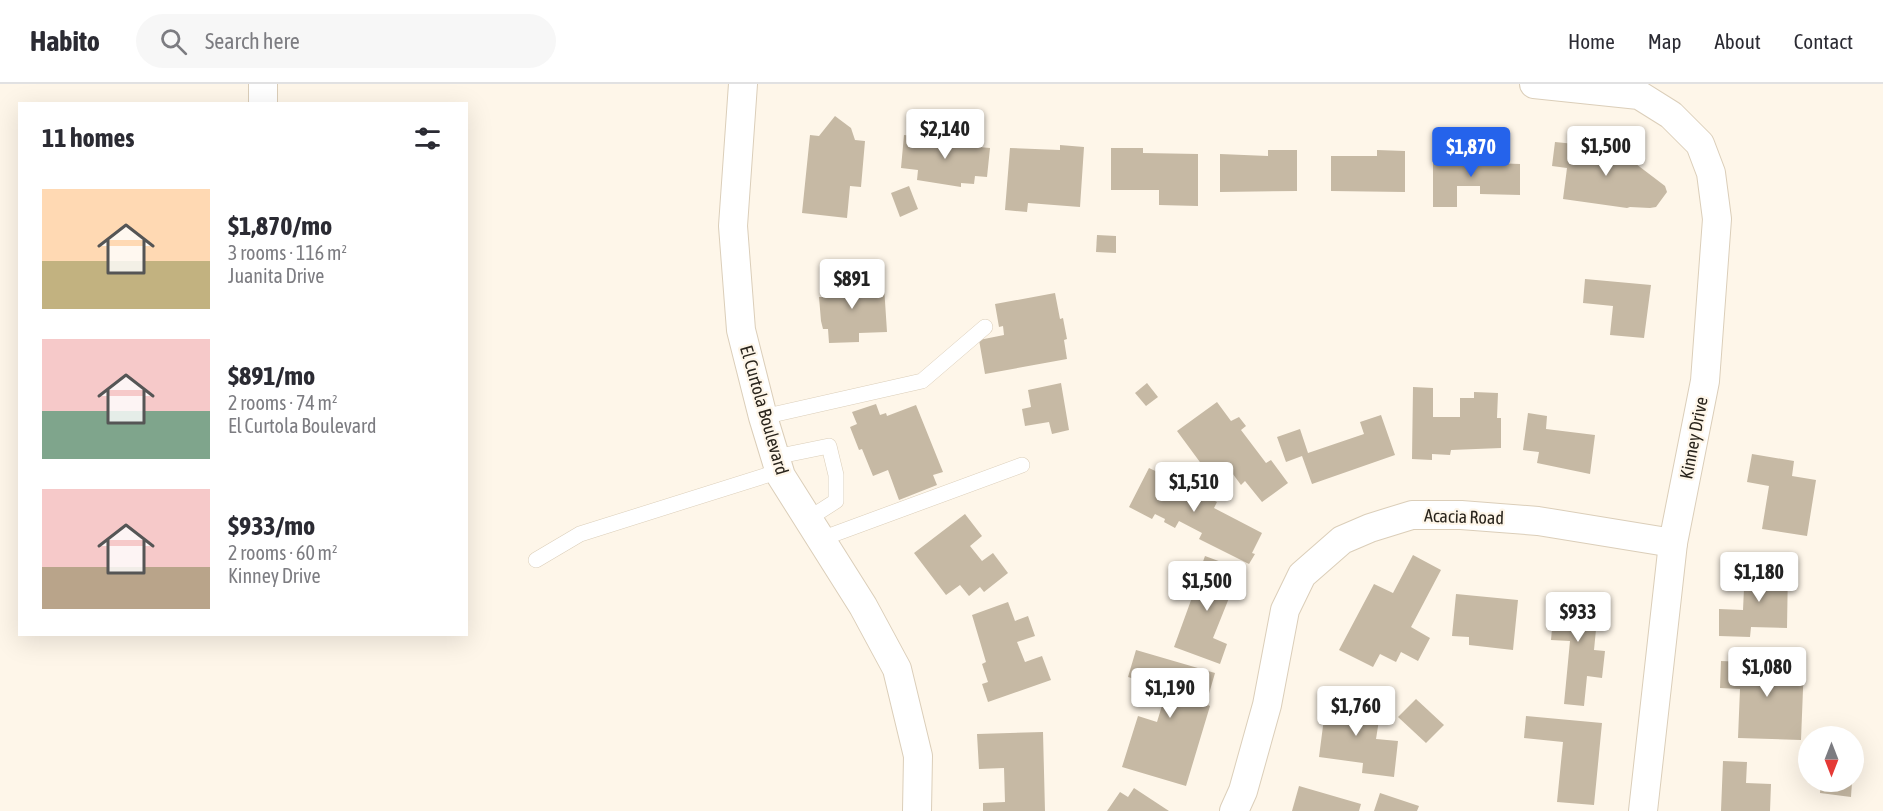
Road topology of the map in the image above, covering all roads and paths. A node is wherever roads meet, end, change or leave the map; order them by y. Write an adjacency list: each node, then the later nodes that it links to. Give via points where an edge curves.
1 (263, 84): 5 (street)
2 (743, 84): 7 (street, El Curtola Boulevard, via 733,226 741,330)
3 (1534, 84): 4 (street)
4 (1644, 90): 11 (street, Kinney Drive, via 1700,144 1711,173 1717,219 1705,381)
5 (263, 102)
6 (985, 327): 7 (lane, via 922,381)
7 (763, 417): 8 (street, El Curtola Boulevard)
8 (778, 464): 10 (street, El Curtola Boulevard, via 781,476); 10 (lane, via 829,446 836,475 836,501); 12 (lane, via 580,534)
9 (1022, 465): 10 (lane)
10 (814, 529): 13 (street, El Curtola Boulevard, via 897,669 918,756)
11 (1673, 543): 14 (street, Acacia Road, via 1538,521 1461,515 1412,515 1342,540 1302,575 1285,610 1267,705); 15 (street, Kinney Drive)
12 (536, 560)
13 (917, 811)
14 (1234, 811)
15 (1642, 811)

